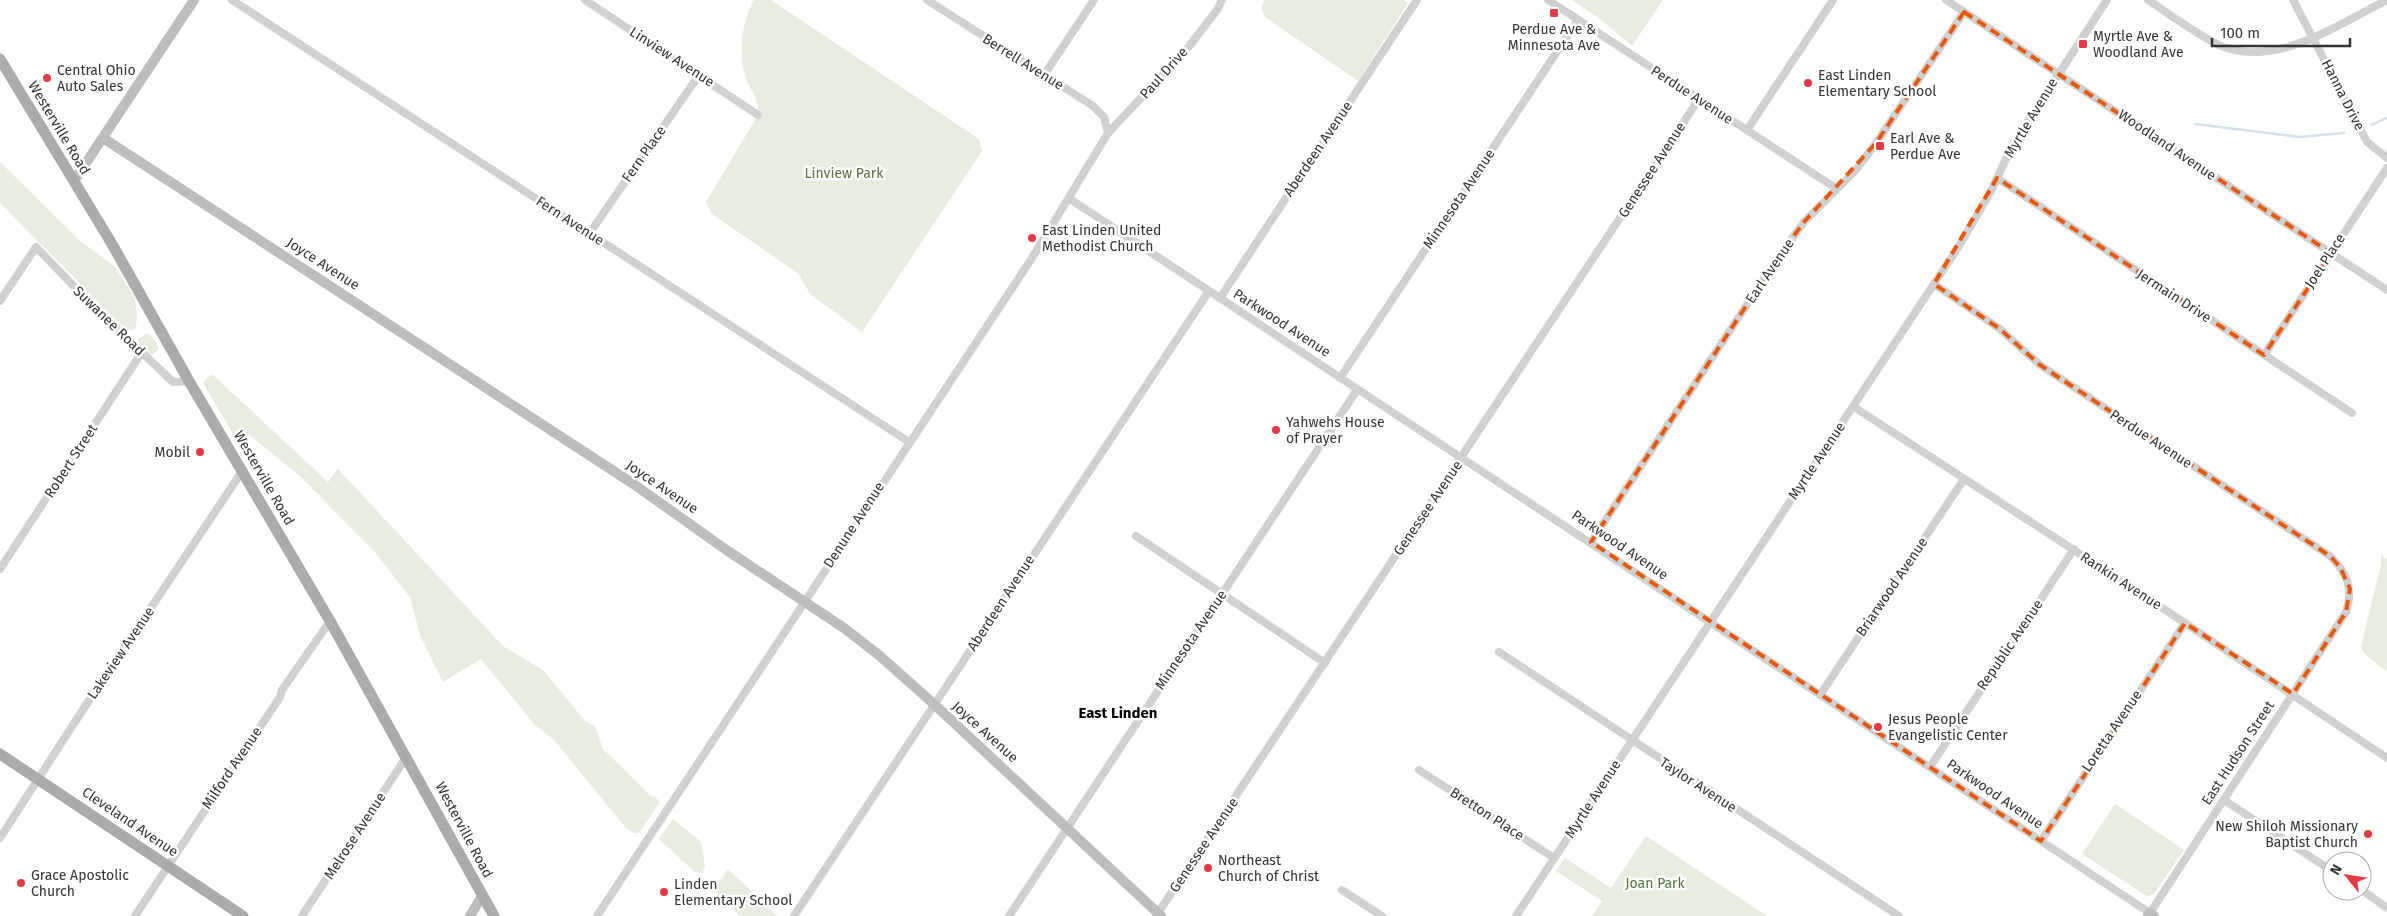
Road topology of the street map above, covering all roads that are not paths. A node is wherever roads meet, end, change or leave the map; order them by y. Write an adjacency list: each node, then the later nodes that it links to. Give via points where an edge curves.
1 (194, 0): 26 (street)
2 (232, 0): 33 (street, Fern Avenue)
3 (584, 0): 20 (street, Linview Avenue)
4 (927, 0): 21 (street, Berrell Avenue)
5 (1094, 0): 21 (street)
6 (1222, 0): 25 (street, Paul Drive, via 1187,49)
7 (1417, 0): 38 (street, Aberdeen Avenue)
8 (1548, 0): 16 (street, Perdue Avenue)
9 (1833, 0): 24 (street)
10 (1946, 0): 15 (street, Woodland Avenue)
11 (2107, 0): 19 (street, Myrtle Avenue)
12 (2148, 0): 17 (street, via 2221,46 2256,54 2292,47)
13 (2293, 0): 17 (street, Hanna Drive)
14 (2387, 0): 17 (street)
15 (1964, 12): 19 (street, Woodland Avenue); 31 (street, Earl Avenue, via 1876,143)
16 (1578, 20): 22 (street, Perdue Avenue); 42 (street, Minnesota Avenue)
17 (2313, 37): 27 (street, Hanna Drive, via 2367,142)
18 (0, 59): 30 (main road, Westerville Road)
19 (2058, 73): 29 (street, Myrtle Avenue, via 2012,144); 34 (street, Woodland Avenue)
20 (698, 75): 23 (street, Linview Avenue); 33 (street, Fern Place)
21 (1044, 75): 25 (street, Berrell Avenue, via 1093,106 1104,117)
22 (1699, 99): 24 (street, Perdue Avenue); 48 (street, Genessee Avenue)
23 (758, 115)
24 (1747, 130): 31 (street, Perdue Avenue)
25 (1108, 133): 32 (street, Denune Avenue)
26 (103, 138): 30 (street); 56 (street, Joyce Avenue, via 627,479)
27 (2387, 158)
28 (2387, 168): 34 (street, Joel Place)
29 (1997, 178): 35 (street, Myrtle Avenue); 41 (street, Jermain Drive)
30 (74, 181): 43 (main road, Westerville Road)
31 (1837, 189): 52 (street, Earl Avenue, via 1804,222 1777,259)
32 (1070, 199): 37 (street, Parkwood Avenue); 47 (street, Denune Avenue)
33 (589, 234): 47 (street, Fern Avenue)
34 (2331, 253): 36 (street, Woodland Avenue); 41 (street, Joel Place)
35 (1934, 284): 45 (street, Myrtle Avenue); 57 (street, Perdue Avenue, via 2000,329 2040,365 2330,556 2346,575 2350,589)
36 (2387, 290)
37 (1209, 291): 38 (street, Parkwood Avenue); 65 (street, Aberdeen Avenue)
38 (1220, 298): 42 (street, Parkwood Avenue)
39 (0, 301): 40 (street, Suwanee Road, via 36,246)
40 (142, 352): 43 (street, Suwanee Road, via 173,382); 54 (street, Robert Street)
41 (2264, 355): 46 (street, Jermain Drive)
42 (1340, 378): 44 (street, Parkwood Avenue)
43 (189, 381): 49 (main road, Westerville Road)
44 (1357, 390): 48 (street, Parkwood Avenue); 55 (street, Minnesota Avenue)
45 (1854, 407): 50 (street, Rankin Avenue); 59 (street, Myrtle Avenue)
46 (2352, 413)
47 (909, 442): 56 (street, Denune Avenue)
48 (1461, 458): 52 (street, Parkwood Avenue); 62 (street, Genessee Avenue)
49 (243, 470): 58 (main road, Westerville Road); 72 (street, Lakeview Avenue)
50 (1964, 478): 53 (street, Rankin Avenue); 64 (street, Briarwood Avenue)
51 (1136, 536): 55 (street)
52 (1591, 542): 59 (street, Parkwood Avenue)
53 (2074, 550): 60 (street, Rankin Avenue); 70 (street, Republic Avenue)
54 (0, 569)
55 (1223, 593): 62 (street); 74 (street, Minnesota Avenue)
56 (804, 601): 65 (street, Joyce Avenue, via 880,656); 91 (street, Denune Avenue)
57 (2349, 604): 63 (street, East Hudson Street)
58 (330, 621): 68 (main road, Westerville Road); 79 (street, Milford Avenue)
59 (1711, 623): 64 (street, Parkwood Avenue); 66 (street, Myrtle Avenue)
60 (2185, 623): 63 (street, Rankin Avenue); 76 (street, Loretta Avenue)
61 (1499, 652): 66 (street, Taylor Avenue)
62 (1325, 663): 84 (street, Genessee Avenue)
63 (2293, 694): 69 (street, Rankin Avenue); 73 (street, East Hudson Street)
64 (1820, 695): 70 (street, Parkwood Avenue)
65 (935, 705): 74 (street, Joyce Avenue); 92 (street, Aberdeen Avenue)
66 (1632, 741): 77 (street, Myrtle Avenue); 96 (street, Taylor Avenue)
67 (0, 754): 72 (main road, Cleveland Avenue)
68 (407, 756): 81 (main road, Westerville Road); 88 (street, Melrose Avenue)
69 (2387, 758)
70 (1930, 767): 76 (street, Parkwood Avenue)
71 (1419, 770): 77 (street, Bretton Place)
72 (38, 779): 75 (street, Lakeview Avenue); 79 (main road, Cleveland Avenue)
73 (2224, 800): 78 (street); 85 (street, East Hudson Street)
74 (1066, 828): 84 (street, Joyce Avenue); 93 (street, Minnesota Avenue)
75 (0, 838)
76 (2041, 841): 85 (street, Parkwood Avenue)
77 (1554, 858): 95 (street, Myrtle Avenue)
78 (2322, 864)
79 (168, 866): 86 (street, Milford Avenue); 87 (main road, Cleveland Avenue)
80 (1342, 890): 94 (street)
81 (482, 896): 89 (street); 90 (main road, Westerville Road)
82 (2372, 897): 83 (street)
83 (2387, 908)
84 (1158, 915)
85 (2151, 915)
86 (135, 916)
87 (243, 916)
88 (302, 916)
89 (470, 916)
90 (494, 916)
91 (597, 916)
92 (794, 916)
93 (1009, 916)
94 (1382, 916)
95 (1516, 916)
96 (1899, 916)

